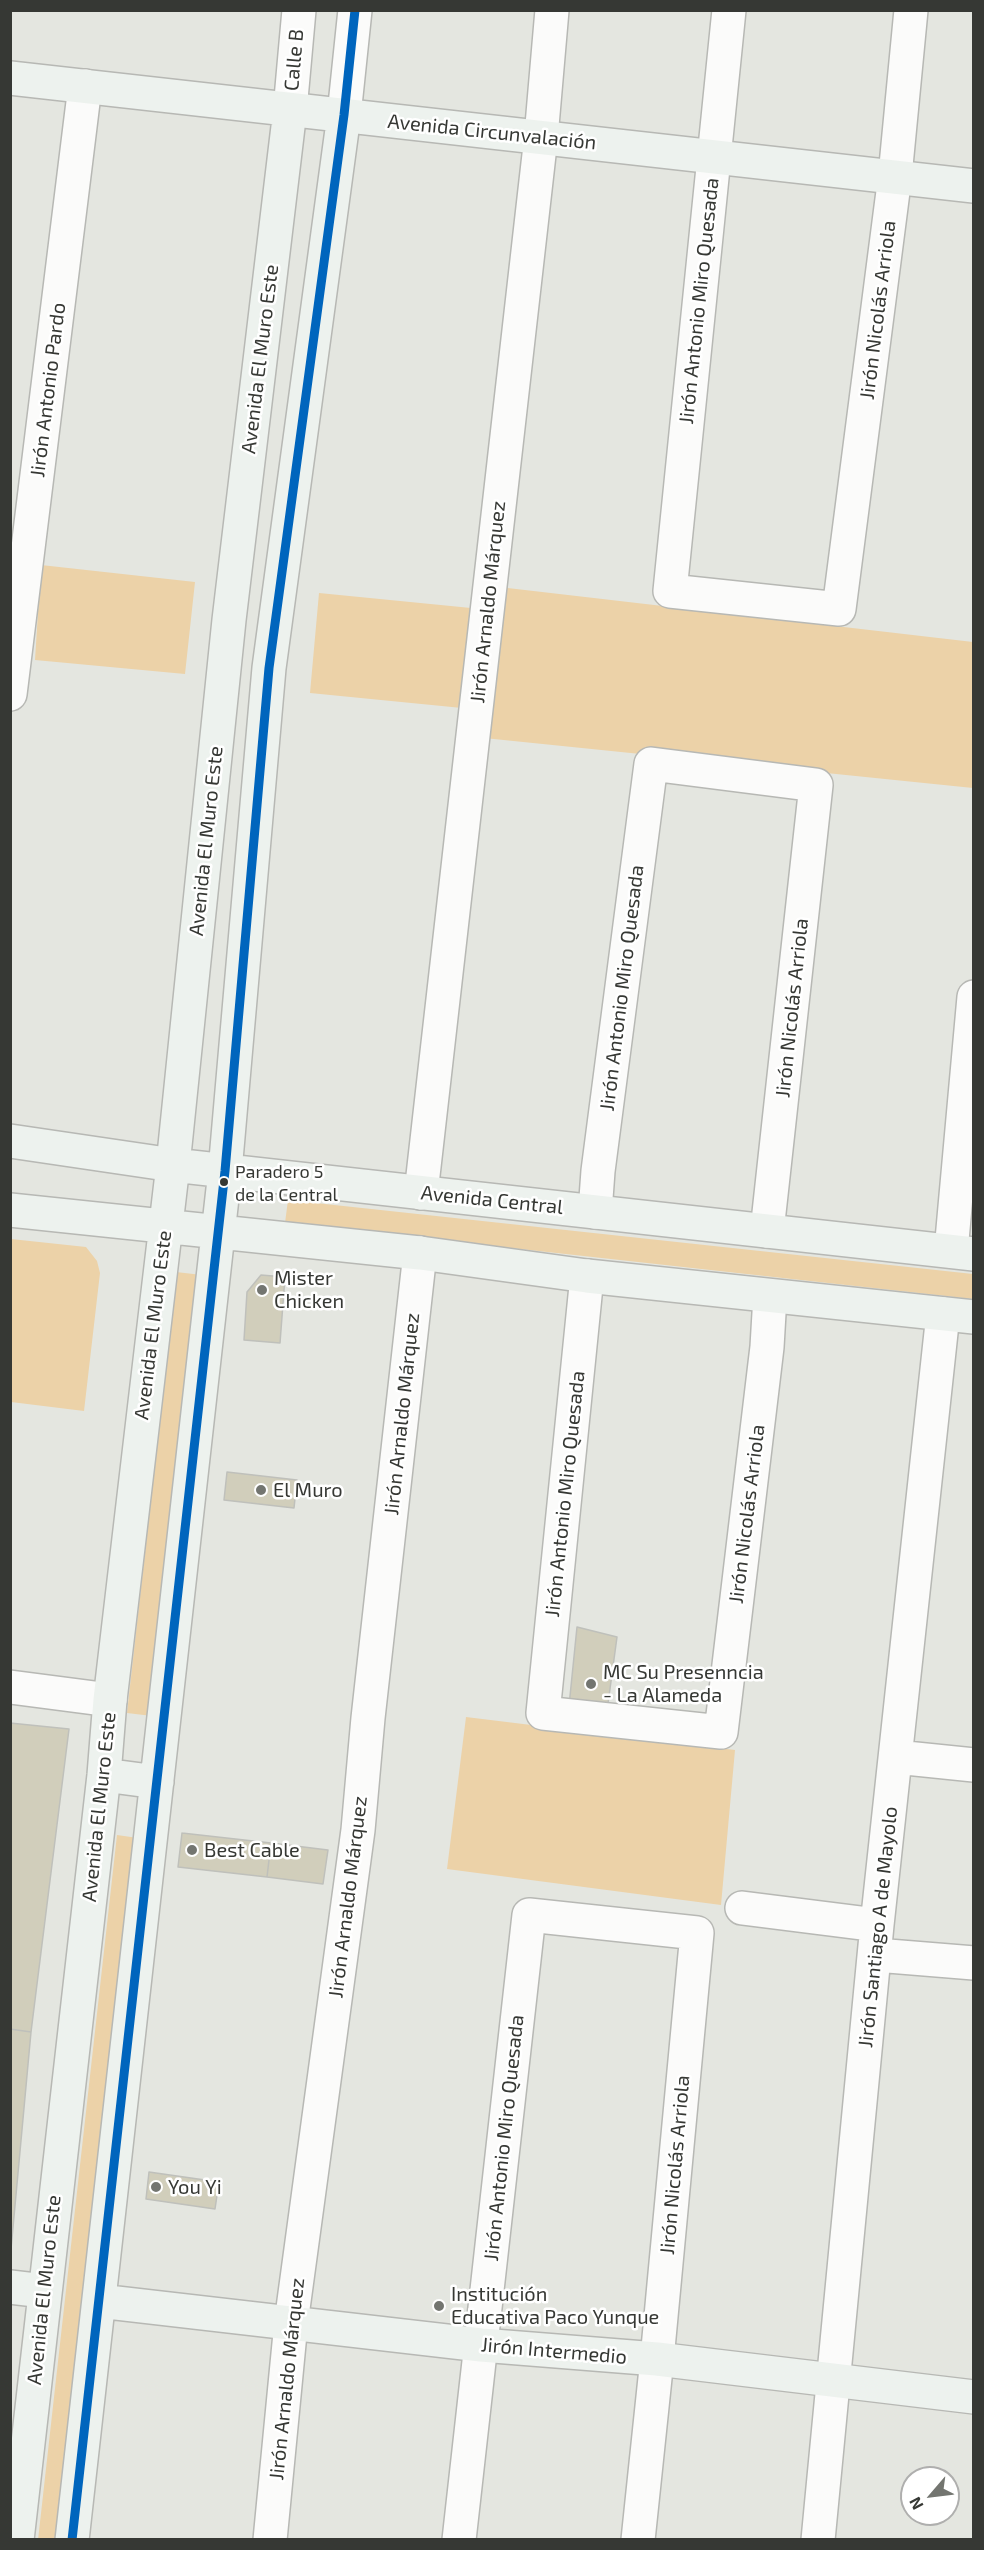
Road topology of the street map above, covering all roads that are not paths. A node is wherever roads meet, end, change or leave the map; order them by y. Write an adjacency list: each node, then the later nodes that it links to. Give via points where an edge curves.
1 (299, 10): 8 (street, Calle B)
2 (355, 10): 9 (street)
3 (552, 10): 10 (street, Jirón Arnaldo Márquez)
4 (729, 10): 11 (street, Jirón Antonio Miro Quesada)
5 (911, 10): 12 (street, Jirón Nicolás Arriola)
6 (10, 78): 7 (main road, Avenida Circunvalación)
7 (85, 86): 8 (main road, Avenida Circunvalación); 17 (street, Jirón Antonio Pardo)
8 (290, 110): 9 (main road, Avenida Circunvalación); 15 (main road, Avenida El Muro Este)
9 (344, 115): 10 (main road, Avenida Circunvalación); 16 (main road)
10 (541, 137): 11 (main road, Avenida Circunvalación); 23 (street, Jirón Arnaldo Márquez)
11 (714, 156): 12 (main road, Avenida Circunvalación); 14 (street, Jirón Antonio Miro Quesada, via 670,591)
12 (895, 176): 13 (main road, Avenida Circunvalación); 14 (street, Jirón Nicolás Arriola)
13 (974, 186)
14 (839, 609)
15 (227, 639): 16 (main road); 21 (main road, Avenida El Muro Este)
16 (273, 645): 22 (main road)
17 (10, 694)
18 (651, 764): 25 (street, Jirón Antonio Miro Quesada); 27 (street, Jirón Nicolás Arriola, via 816,785)
19 (974, 997): 29 (street)
20 (10, 1141): 21 (main road, Avenida Central)
21 (173, 1165): 22 (main road, Avenida Central); 26 (main road, Avenida El Muro Este)
22 (225, 1171): 23 (main road, Avenida Central); 28 (main road)
23 (421, 1193): 25 (main road, Avenida Central)
24 (10, 1210): 26 (main road)
25 (595, 1212): 27 (main road, Avenida Central)
26 (164, 1226): 28 (main road); 35 (main road, Avenida El Muro Este)
27 (767, 1231): 29 (main road, Avenida Central)
28 (218, 1232): 30 (main road); 40 (main road)
29 (962, 1252)
30 (420, 1253): 31 (main road); 48 (street, Jirón Arnaldo Márquez, via 358,1830)
31 (587, 1276): 32 (main road); 36 (street, Jirón Antonio Miro Quesada, via 543,1713)
32 (770, 1296): 33 (main road); 36 (street, Jirón Nicolás Arriola)
33 (958, 1316): 37 (street, Jirón Santiago A de Mayolo)
34 (10, 1687): 35 (street)
35 (110, 1700): 39 (main road, Avenida El Muro Este)
36 (722, 1732)
37 (896, 1757): 38 (street); 43 (street, Jirón Santiago A de Mayolo)
38 (974, 1765)
39 (104, 1775): 40 (main road); 46 (main road, Avenida El Muro Este)
40 (158, 1782): 47 (main road)
41 (742, 1908): 43 (street)
42 (697, 1934): 49 (street, Jirón Antonio Miro Quesada, via 529,1915); 50 (street, Jirón Nicolás Arriola)
43 (876, 1940): 44 (street); 51 (street, Jirón Santiago A de Mayolo)
44 (974, 1963)
45 (10, 2287): 46 (main road)
46 (44, 2291): 53 (main road, Avenida El Muro Este)
47 (99, 2301): 48 (main road, Jirón Intermedio); 54 (main road)
48 (291, 2323): 49 (main road, Jirón Intermedio); 55 (street, Jirón Arnaldo Márquez)
49 (481, 2345): 50 (main road, Jirón Intermedio); 56 (street, Jirón Antonio Miro Quesada)
50 (657, 2359): 51 (main road, Jirón Intermedio); 57 (street, Jirón Nicolás Arriola)
51 (834, 2381): 52 (main road, Jirón Intermedio); 58 (street, Jirón Santiago A de Mayolo)
52 (974, 2397)
53 (17, 2540)
54 (72, 2540)
55 (270, 2540)
56 (459, 2540)
57 (638, 2540)
58 (818, 2540)

